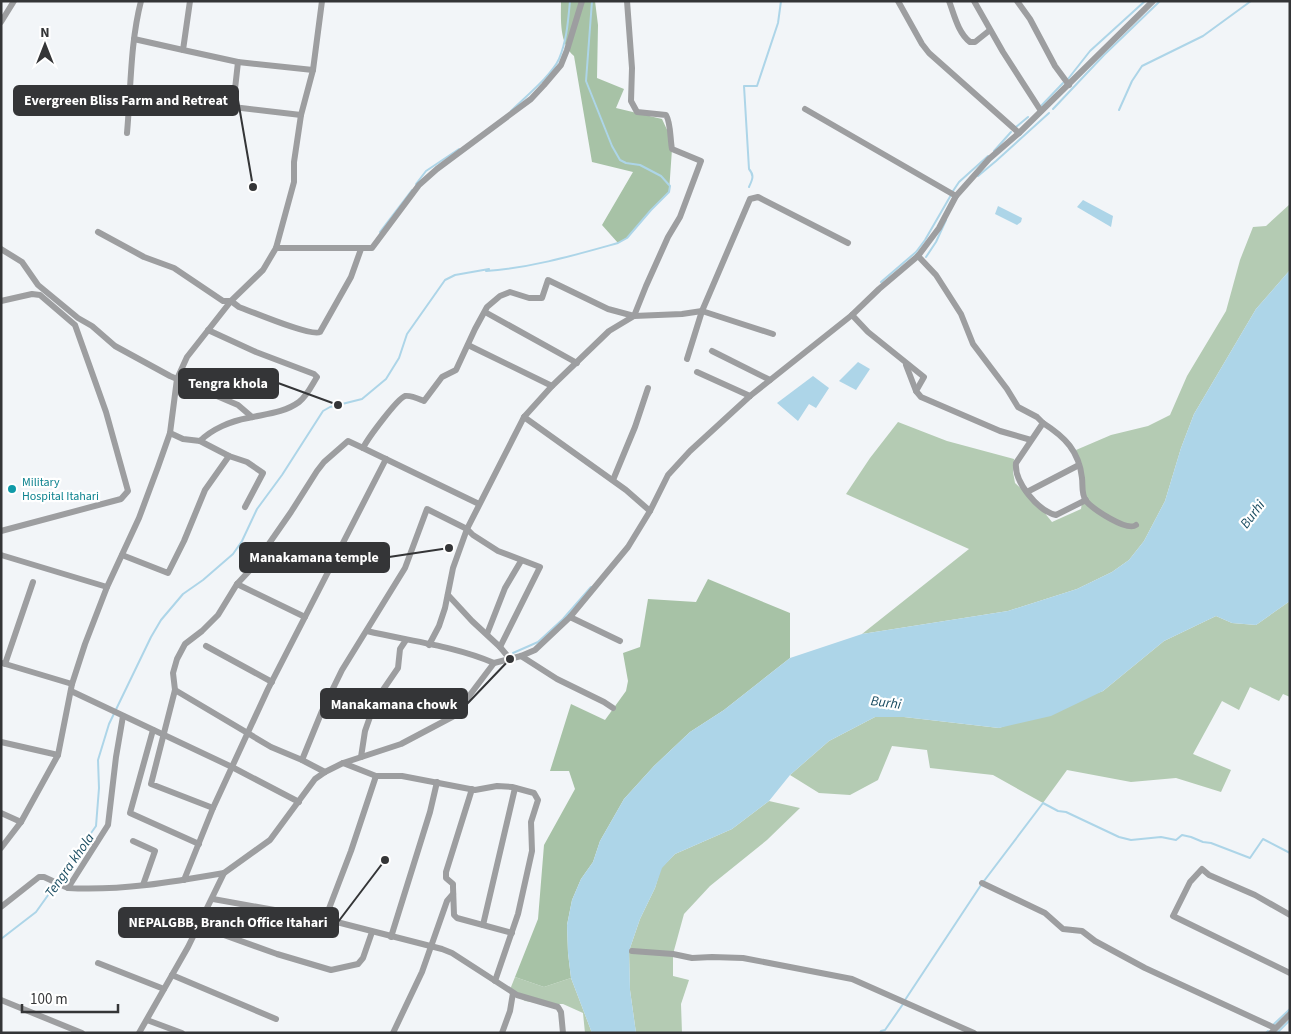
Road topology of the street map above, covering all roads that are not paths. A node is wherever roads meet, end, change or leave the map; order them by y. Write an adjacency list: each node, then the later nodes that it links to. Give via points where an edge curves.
1 (14, 1): 12 (street)
2 (140, 1): 14 (street)
3 (190, 1): 15 (street)
4 (322, 1): 17 (street)
5 (582, 1): 31 (street, via 561,65 544,85 531,99 419,185 372,248)
6 (627, 1): 38 (street, via 631,102 637,112 666,115 672,149 701,160 680,217)
7 (898, 1): 25 (street, via 929,53)
8 (949, 1): 13 (street, via 956,21 970,42 975,42)
9 (974, 1): 13 (street)
10 (1017, 1): 18 (street)
11 (1152, 1): 18 (street)
12 (1, 22)
13 (990, 30): 22 (street)
14 (134, 39): 15 (street); 19 (street)
15 (184, 50): 16 (street)
16 (238, 62): 17 (street); 20 (street)
17 (313, 70): 23 (street)
18 (1068, 85): 22 (street)
19 (130, 106): 20 (street, via 183,110); 24 (street)
20 (233, 107): 23 (street)
21 (805, 109): 26 (street)
22 (1041, 111): 25 (street)
23 (301, 115): 30 (street, via 294,182)
24 (127, 133)
25 (1018, 133): 26 (street)
26 (953, 194): 32 (street, via 938,228)
27 (98, 232): 34 (street, via 144,257 174,268 223,301)
28 (848, 243): 35 (street, via 754,197 747,204)
29 (1, 248): 47 (street, via 22,262 38,285 115,346)
30 (276, 248): 31 (street); 34 (street, via 263,270)
31 (361, 249): 34 (street, via 351,277 316,334)
32 (918, 256): 37 (street); 55 (street, via 936,275 961,314 973,344 1018,407)
33 (1, 301): 71 (street, via 40,294 74,325 106,412 128,490 121,499)
34 (231, 302): 39 (street)
35 (702, 311): 38 (street); 40 (street); 43 (street)
36 (485, 312): 38 (street, via 500,296 510,292 542,298 548,280 608,309); 41 (street); 44 (street)
37 (852, 315): 45 (street); 48 (street)
38 (634, 316): 44 (street, via 610,331)
39 (208, 330): 47 (street, via 187,358); 53 (street, via 317,377 294,405)
40 (773, 334)
41 (468, 345): 49 (street); 59 (street, via 456,370 442,378 424,401 406,396 399,401)
42 (712, 351): 48 (street)
43 (686, 358)
44 (577, 363): 49 (street)
45 (906, 364): 51 (street); 51 (street, via 924,377)
46 (697, 372): 52 (street)
47 (178, 379): 53 (street, via 238,405); 56 (street)
48 (770, 380): 52 (street)
49 (552, 386): 54 (street)
50 (648, 388): 63 (street)
51 (916, 391): 57 (street, via 921,397 1000,431)
52 (750, 396): 68 (street, via 668,475)
53 (252, 417): 58 (street, via 227,424)
54 (524, 417): 63 (street); 66 (street)
55 (1043, 423): 57 (street); 62 (street, via 1061,434 1071,446)
56 (170, 433): 58 (street); 73 (street)
57 (1032, 440): 64 (street, via 1015,467)
58 (200, 442): 60 (street)
59 (363, 448): 61 (street); 76 (street, via 348,441 324,462)
60 (229, 456): 67 (street, via 264,473); 73 (street, via 205,490 168,573)
61 (386, 459): 66 (street); 79 (street)
62 (1079, 465): 64 (street); 65 (street)
63 (612, 480): 68 (street)
64 (1027, 492): 65 (street, via 1043,510 1056,515)
65 (1086, 500): 69 (street, via 1113,520 1127,527)
66 (479, 504): 70 (street)
67 (245, 507)
68 (650, 511): 80 (street, via 628,547)
69 (1136, 525)
70 (467, 529): 74 (street, via 490,546); 78 (street); 81 (street, via 427,509 405,568)
71 (1, 531)
72 (1, 555): 77 (street)
73 (122, 555): 77 (street)
74 (521, 560): 82 (street); 87 (street, via 540,567)
75 (33, 582): 90 (street)
76 (238, 584): 79 (street); 94 (street, via 218,615 185,644 176,659)
77 (107, 587): 93 (street)
78 (448, 594): 82 (street); 85 (street, via 439,626)
79 (305, 617): 92 (street)
80 (570, 617): 84 (street); 88 (street, via 535,650)
81 (367, 631): 83 (street); 103 (street, via 338,678)
82 (486, 634): 87 (street)
83 (406, 640): 85 (street); 102 (street, via 400,649 398,668 376,700 365,731)
84 (620, 642)
85 (429, 645): 91 (street)
86 (206, 646): 92 (street)
87 (500, 646): 89 (street)
88 (521, 656): 89 (street); 95 (street)
89 (510, 659): 91 (street)
90 (3, 663): 93 (street)
91 (494, 663): 102 (street, via 454,716 401,744)
92 (272, 682): 98 (street)
93 (72, 687): 96 (street); 101 (street)
94 (175, 690): 98 (street); 99 (street)
95 (613, 708)
96 (123, 716): 97 (street); 122 (street, via 108,825)
97 (153, 730): 99 (street); 116 (street, via 130,813)
98 (247, 734): 103 (street); 105 (street)
99 (164, 735): 105 (street); 112 (street, via 152,784)
100 (1, 742): 101 (street)
101 (58, 755): 114 (street)
102 (361, 758): 104 (street)
103 (302, 760): 106 (street)
104 (343, 763): 106 (street); 107 (street)
105 (232, 767): 111 (street); 112 (street)
106 (325, 772): 111 (street)
107 (376, 776): 108 (street, via 402,776); 127 (street)
108 (437, 782): 110 (street); 132 (street)
109 (515, 788): 110 (street); 128 (street); 131 (street, via 534,793 538,800 530,827 532,851)
110 (472, 789): 123 (street, via 446,872)
111 (299, 802): 118 (street, via 270,840)
112 (213, 808): 116 (street)
113 (1, 813): 114 (street)
114 (21, 822): 117 (street)
115 (133, 841): 121 (street, via 155,851)
116 (199, 844): 119 (street)
117 (1, 848)
118 (224, 873): 119 (street); 124 (street)
119 (184, 880): 121 (street)
120 (982, 884): 145 (street, via 1045,913 1063,929 1082,931 1145,968)
121 (143, 885): 122 (street)
122 (66, 887): 125 (street, via 44,877 36,879)
123 (453, 894): 128 (street, via 454,915); 133 (street, via 446,901)
124 (213, 898): 127 (street); 129 (street)
125 (1, 907)
126 (1290, 915): 136 (street, via 1202,869 1190,882 1173,916)
127 (325, 919): 130 (street)
128 (482, 925): 131 (street)
129 (199, 926): 130 (street, via 331,970 358,964); 137 (street)
130 (372, 932): 132 (street)
131 (512, 933): 138 (street)
132 (391, 937): 133 (street)
133 (430, 947): 138 (street, via 452,953); 149 (street)
134 (632, 952): 152 (street, via 692,958 743,958 852,979)
135 (98, 963): 139 (street)
136 (1290, 973)
137 (172, 975): 139 (street); 143 (street)
138 (495, 981): 140 (street)
139 (164, 989): 144 (street)
140 (513, 993): 150 (street); 151 (street, via 558,1007)
141 (1, 1000): 146 (street)
142 (1290, 1014): 145 (street)
143 (276, 1019)
144 (147, 1020): 147 (street); 148 (street)
145 (1273, 1031)
146 (82, 1033)
147 (139, 1033)
148 (182, 1033)
149 (393, 1033)
150 (502, 1033)
151 (563, 1033)
152 (974, 1033)

